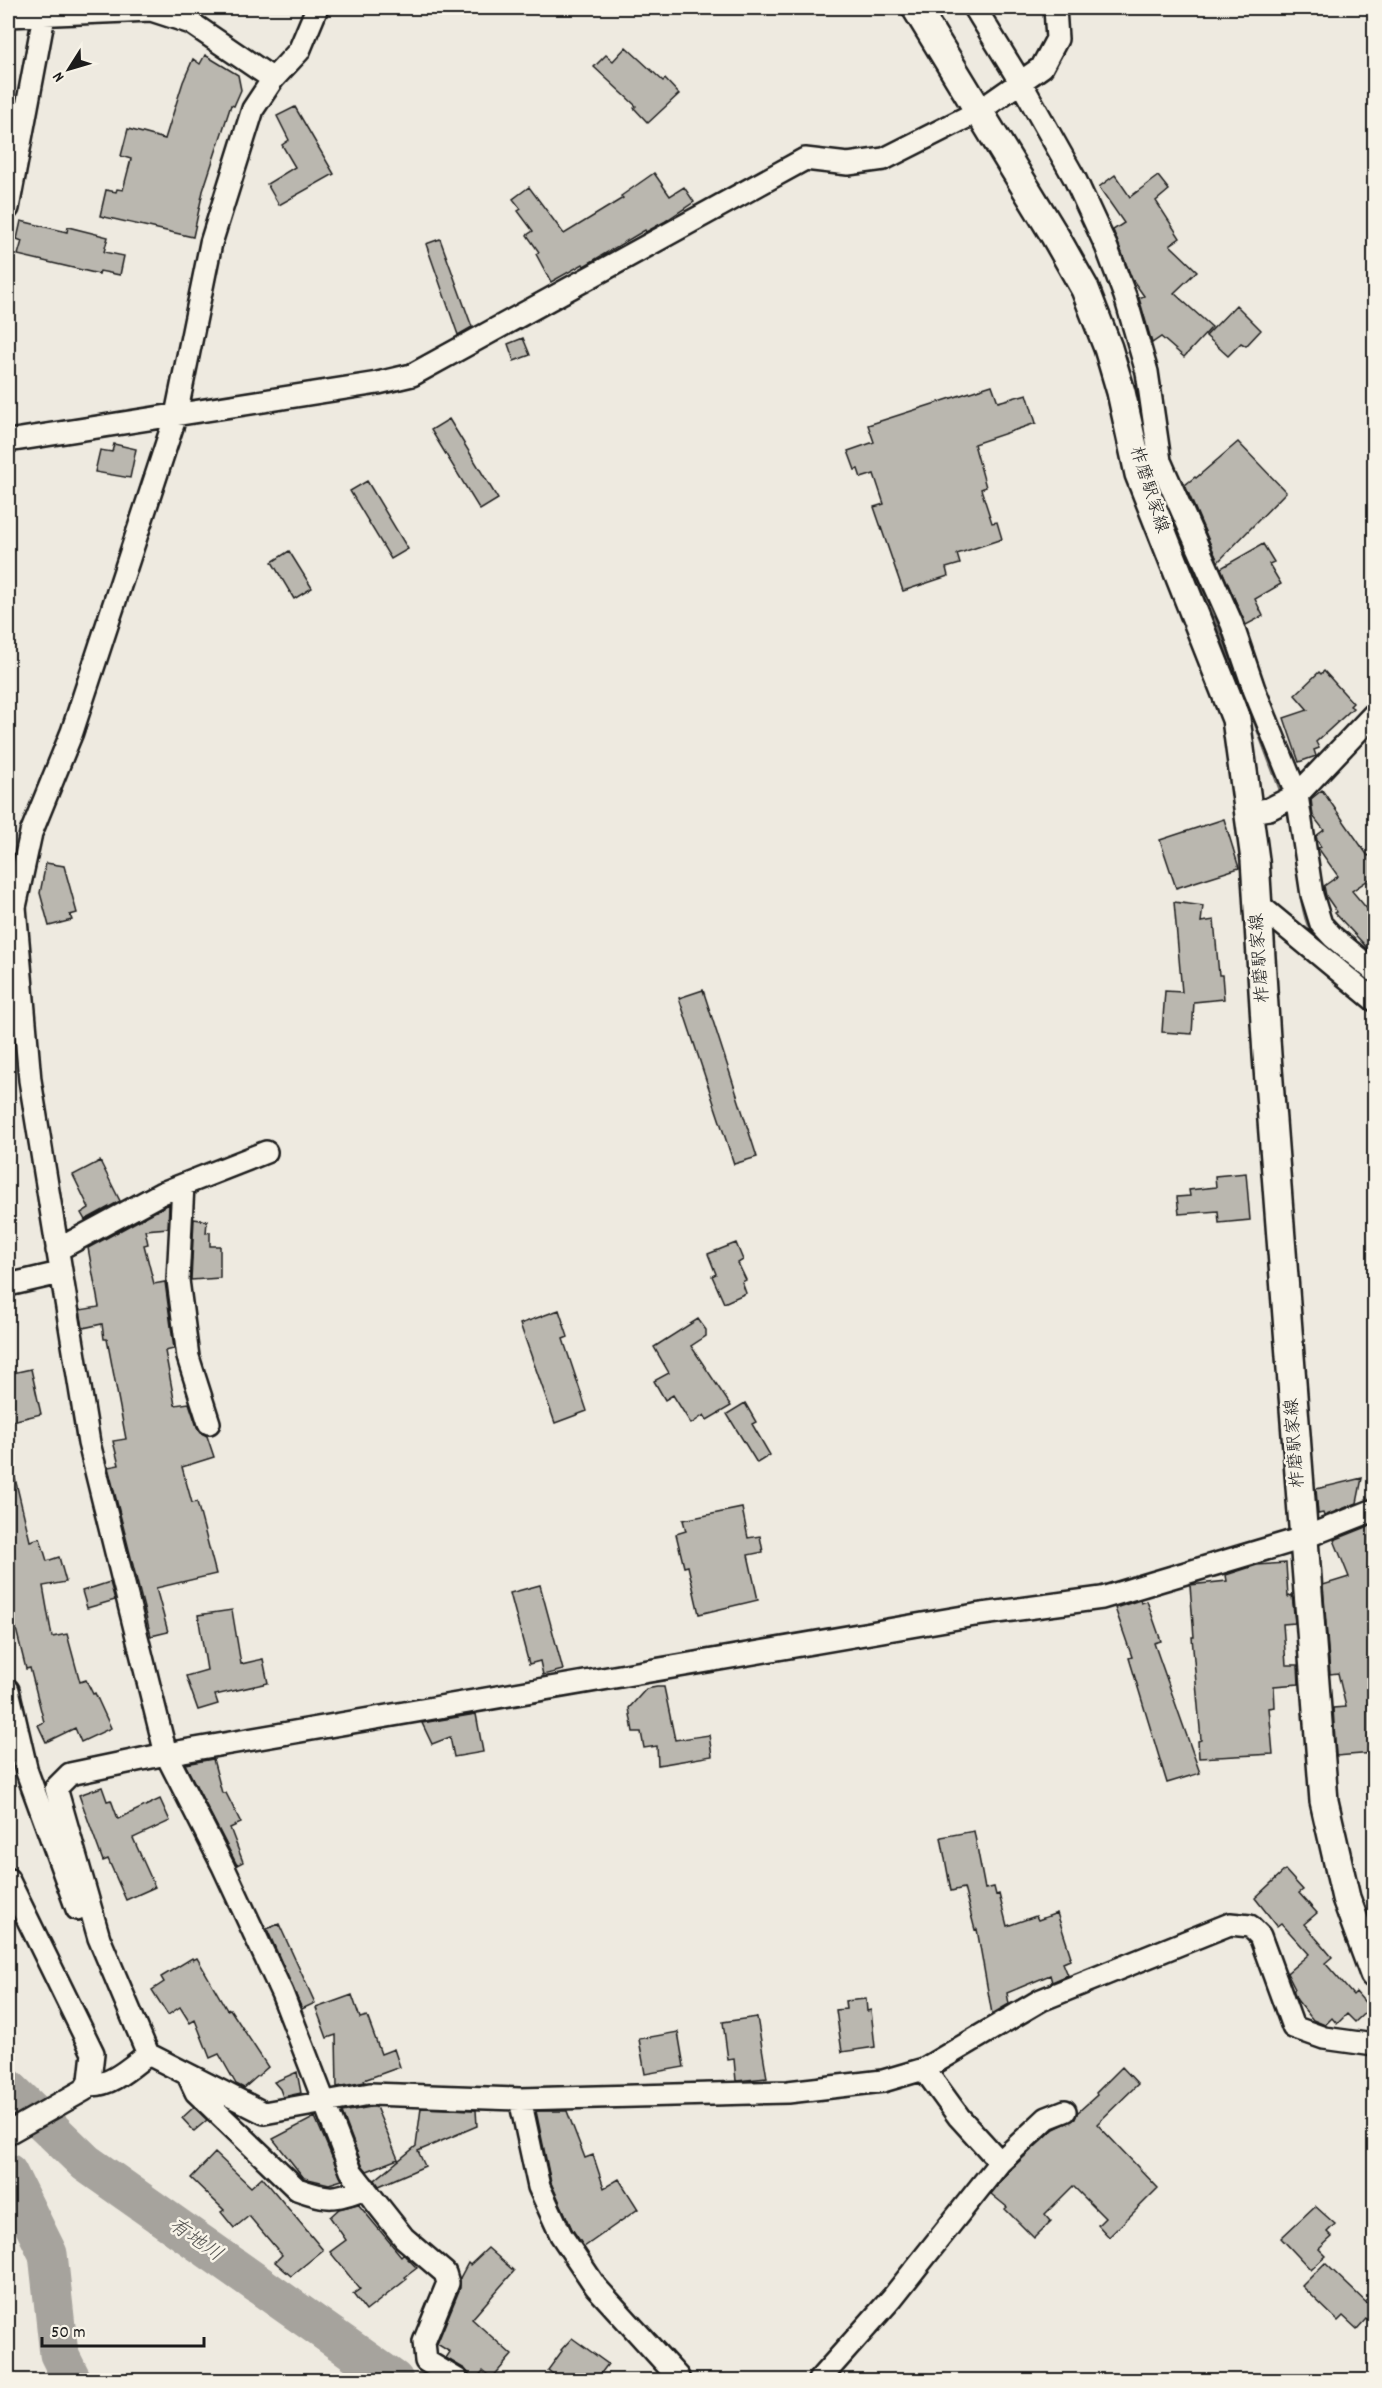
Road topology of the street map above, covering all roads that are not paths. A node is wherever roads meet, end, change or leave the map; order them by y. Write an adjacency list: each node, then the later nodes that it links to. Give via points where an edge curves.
1 (317, 8): 8 (street, via 298,51)
2 (916, 8): 10 (main road, 柞磨駅家線)
3 (975, 8): 9 (street)
4 (1055, 8): 9 (street, via 1057,39 1051,53 1042,68)
5 (98, 10): 7 (street); 8 (street, via 151,10 191,23)
6 (8, 16): 7 (street)
7 (44, 16): 11 (street)
8 (273, 79): 12 (street, via 253,109 211,243)
9 (1021, 83): 10 (street); 15 (street, via 1075,179 1106,246 1147,372 1160,460 1232,624)
10 (979, 111): 12 (street, via 884,159 848,164 805,159 412,375); 16 (main road, 柞磨駅家線, via 1085,289 1121,392 1139,474 1236,719)
11 (8, 208)
12 (176, 415): 13 (street); 22 (street, via 72,732 31,833 15,907 30,1080)
13 (8, 441)
14 (1374, 714): 15 (street)
15 (1297, 795): 16 (street); 18 (street, via 1312,895 1321,924)
16 (1259, 811): 17 (main road, 柞磨駅家線)
17 (1258, 904): 19 (street); 27 (main road, 柞磨駅家線)
18 (1374, 971)
19 (1374, 1000)
20 (266, 1152): 21 (street)
21 (183, 1185): 22 (street); 25 (street, via 178,1280 188,1357)
22 (57, 1250): 23 (street)
23 (60, 1274): 24 (street); 29 (street, via 89,1443)
24 (8, 1285)
25 (209, 1423)
26 (1374, 1510): 27 (street)
27 (1303, 1538): 29 (street, via 1102,1598 975,1615); 32 (main road, 柞磨駅家線, via 1324,1800 1346,1898)
28 (8, 1690): 31 (street, via 27,1772 79,1914)
29 (166, 1754): 31 (street, via 70,1774 56,1788); 39 (street, via 277,1983)
30 (8, 1879): 37 (street, via 93,2053)
31 (99, 1938): 34 (street)
32 (1374, 1974)
33 (1374, 2045): 35 (street, via 1324,2038 1293,2027 1260,1936 1250,1926 1230,1924 1041,2000)
34 (148, 2054): 36 (street); 37 (street, via 116,2076)
35 (924, 2069): 38 (street, via 884,2081 788,2092); 42 (street, via 959,2117)
36 (188, 2074): 39 (street, via 264,2113); 43 (street, via 196,2092 297,2189 319,2197 340,2198)
37 (86, 2087): 41 (street)
38 (520, 2099): 39 (street, via 370,2094); 44 (street, via 539,2187 561,2235 596,2287)
39 (326, 2102): 43 (street, via 351,2171)
40 (1065, 2111): 42 (street, via 1047,2118)
41 (8, 2133)
42 (1000, 2162): 46 (street, via 892,2298)
43 (365, 2188): 45 (street, via 404,2238 445,2273 448,2283 424,2342 426,2361)
44 (678, 2378)
45 (458, 2380)
46 (819, 2380)

